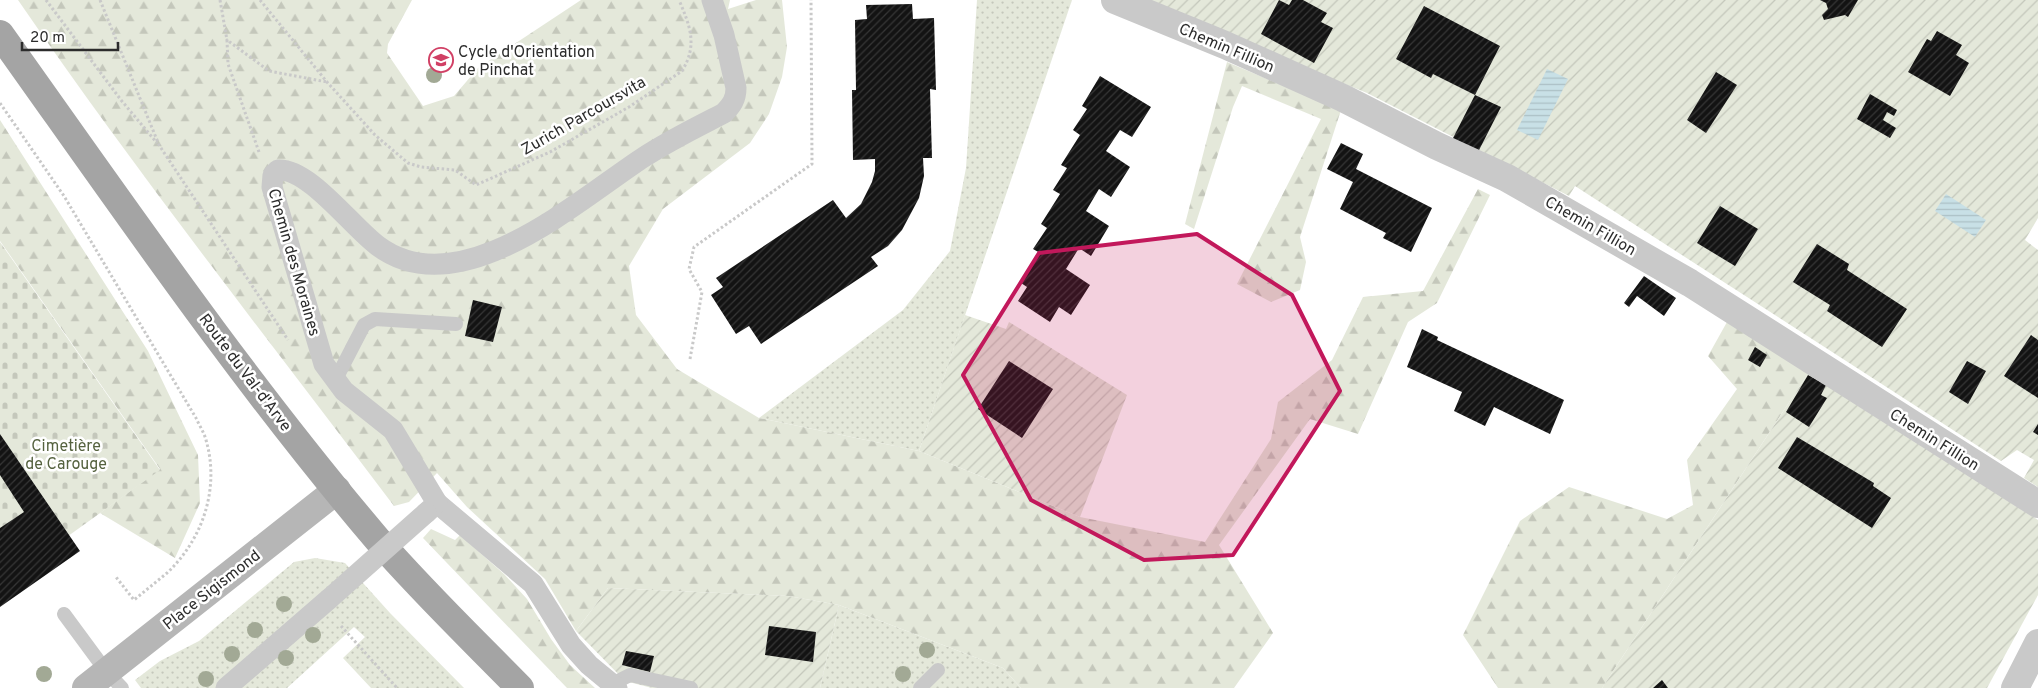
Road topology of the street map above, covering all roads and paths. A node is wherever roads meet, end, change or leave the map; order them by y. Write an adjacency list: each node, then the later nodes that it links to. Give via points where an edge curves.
1 (46, 0): 13 (path)
2 (100, 0): 13 (path)
3 (220, 0): 10 (path)
4 (260, 0): 11 (path, Zurich Parcoursvita)
5 (679, 0): 11 (path, Zurich Parcoursvita, via 691,28 692,42 688,62 682,71 550,152 476,185 455,170 408,163 375,135)
6 (712, 0): 14 (street, Chemin des Moraines, via 736,88 731,106 646,156 537,230 501,249 475,258 438,264 397,258 378,246 316,188 293,172 278,170 272,176)
7 (810, 0): 16 (path, via 812,164 694,247 689,270 702,292)
8 (1115, 0): 19 (street, Chemin Fillion, via 1343,98 1507,178 1690,283)
9 (0, 34): 18 (main road, Route du Val-d'Arve, via 262,396)
10 (227, 40): 11 (path, via 270,71); 14 (path, via 228,64)
11 (328, 82)
12 (0, 103): 21 (path, via 64,196 206,439 209,494 205,515 195,538 168,572 134,600)
13 (159, 145): 17 (path, via 285,338 310,362)
14 (272, 187): 17 (street, Chemin des Moraines)
15 (456, 324): 17 (lane, via 375,319 364,325)
16 (690, 359)
17 (330, 372): 20 (street, Chemin des Moraines, via 344,391 393,430)
18 (337, 490): 26 (main road, Place Sigismond); 30 (main road, Route du Val-d'Arve, via 378,540)
19 (2038, 504)
20 (432, 508): 22 (street, bridge); 27 (street, Chemin des Moraines, via 533,584 571,645)
21 (116, 578)
22 (323, 604): 28 (street); 29 (path)
23 (64, 614): 26 (lane)
24 (2038, 643): 33 (street)
25 (938, 670): 32 (lane)
26 (105, 682)
27 (615, 686): 31 (lane, via 630,675)
28 (226, 688)
29 (398, 688)
30 (520, 688)
31 (691, 688)
32 (920, 688)
33 (2015, 688)

